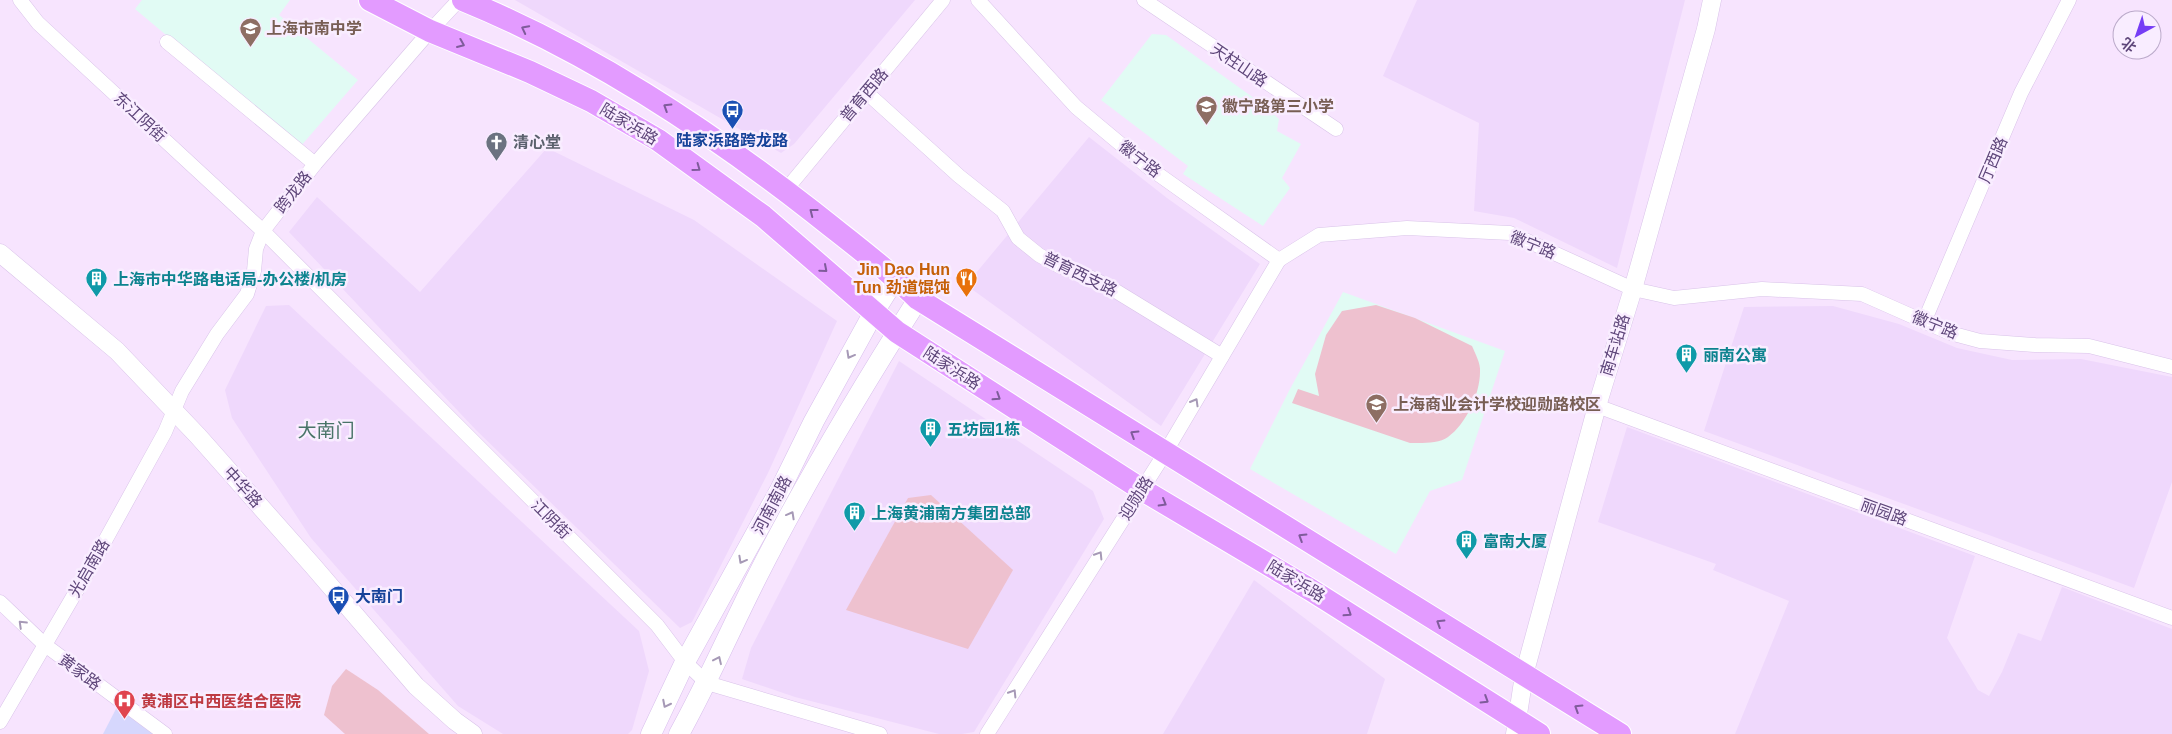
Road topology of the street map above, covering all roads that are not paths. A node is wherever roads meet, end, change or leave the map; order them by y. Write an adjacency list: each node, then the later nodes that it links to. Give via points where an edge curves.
1 (20, 0): 15 (street, 东江阴街, via 38,23)
2 (370, 0): 9 (main road, 陆家浜路)
3 (461, 0): 9 (street, 跨龙路); 14 (main road, 陆家浜路, one-way to 3, via 684,118 610,72 488,10)
4 (943, 0): 11 (street, 普育西路)
5 (978, 0): 17 (street, 徽宁路, via 1076,106 1148,167)
6 (1144, 0): 12 (street, 天柱山路)
7 (1712, 0): 19 (street, 南车站路)
8 (2069, 0): 22 (street, 厅西路, via 2021,93)
9 (430, 30): 13 (street, 跨龙路); 21 (main road, 陆家浜路, one-way to 21, via 591,101 658,140 763,216)
10 (167, 42): 13 (street)
11 (866, 92): 14 (street, 普育西路); 24 (street, 普育西支路, via 959,176 1003,210 1018,238 1039,255 1106,285)
12 (1336, 129)
13 (315, 164): 15 (street, 跨龙路)
14 (785, 191): 18 (main road, 陆家浜路, one-way to 14)
15 (263, 231): 27 (street, 跨龙路, via 247,294 217,334 182,391); 33 (street, 江阴街, via 657,625)
16 (0, 253): 27 (street, 中华路, via 117,351)
17 (1279, 260): 19 (street, 徽宁路, via 1319,235 1408,228 1510,234); 24 (street, 迎勋路)
18 (896, 277): 20 (main road, 陆家浜路); 21 (main road, 河南南路)
19 (1633, 289): 22 (street, 徽宁路, via 1674,298 1762,289 1862,294); 26 (street, 南车站路)
20 (918, 299): 23 (main road, 河南南路); 28 (main road, 陆家浜路, one-way to 20)
21 (874, 312): 23 (main road, 陆家浜路); 33 (main road, 河南南路, one-way to 33)
22 (1924, 322): 25 (street, 徽宁路, via 1950,334 1980,341 2089,346)
23 (897, 332): 29 (main road, 陆家浜路, one-way to 29); 35 (main road, 河南南路, one-way to 23, via 763,566 833,437)
24 (1222, 356): 28 (street, 迎勋路, one-way to 24)
25 (2172, 367)
26 (1597, 406): 31 (street, 丽园路); 34 (street, 南车站路)
27 (174, 411): 32 (street, 光启南路); 39 (street, 中华路, via 314,566 416,686)
28 (1165, 453): 29 (street, 迎勋路); 34 (main road, 陆家浜路, one-way to 28)
29 (1141, 490): 37 (main road, 陆家浜路, one-way to 37, via 1312,590); 43 (street, 迎勋路, one-way to 29)
30 (0, 602): 32 (street, 黄家路, one-way to 30)
31 (2172, 618)
32 (45, 645): 36 (street, 光启南路); 38 (street, 黄家路)
33 (685, 662): 35 (street, 江阴街); 40 (main road, 河南南路, one-way to 40)
34 (1524, 675): 37 (street, 南车站路); 45 (main road, 陆家浜路, one-way to 34)
35 (707, 683): 41 (main road, 河南南路); 42 (street, 江阴街)
36 (0, 722)
37 (1515, 727): 44 (main road, 陆家浜路)
38 (165, 734)
39 (473, 734)
40 (651, 734)
41 (679, 734)
42 (880, 734)
43 (987, 734)
44 (1539, 734)
45 (1620, 734)

